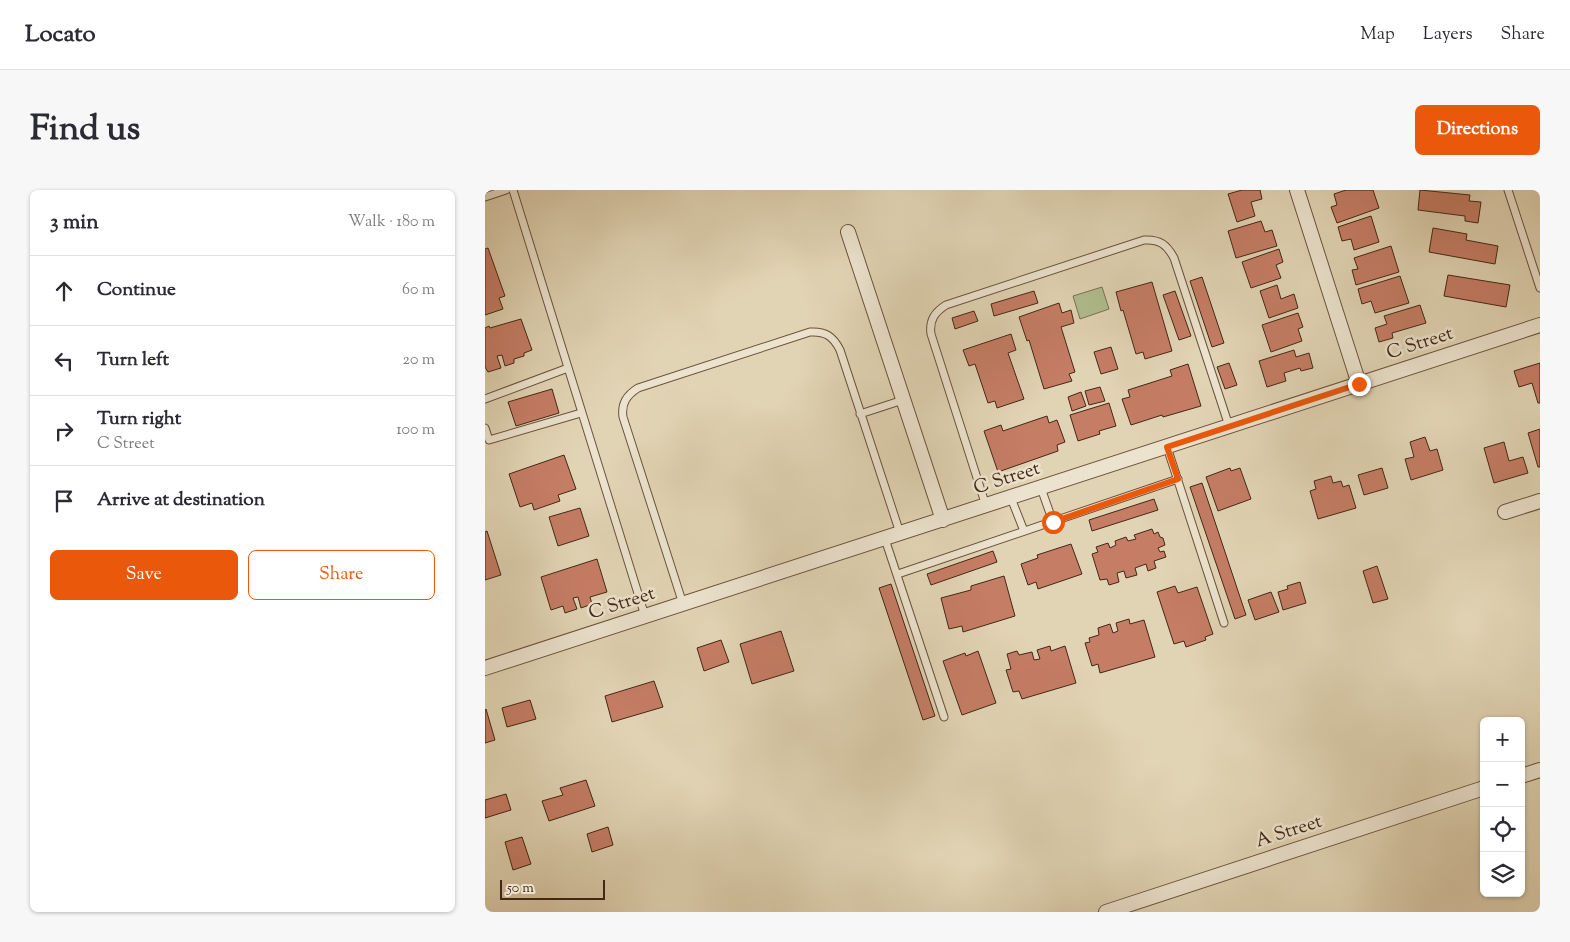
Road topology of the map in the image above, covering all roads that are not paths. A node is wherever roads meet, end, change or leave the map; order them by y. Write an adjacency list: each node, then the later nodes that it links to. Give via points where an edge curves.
1 (506, 190): 5 (lane)
2 (513, 190): 9 (lane)
3 (1297, 190): 10 (street)
4 (1508, 190): 7 (lane)
5 (485, 197)
6 (849, 232): 12 (street)
7 (1540, 288)
8 (1540, 325): 10 (street, C Street)
9 (568, 368): 11 (lane); 13 (lane)
10 (1359, 384): 15 (street, C Street)
11 (485, 398)
12 (903, 400): 14 (lane); 24 (street)
13 (581, 413): 16 (lane, via 489,440); 31 (lane)
14 (861, 414): 27 (lane); 30 (lane, via 835,340 819,331 638,388 627,397 623,417)
15 (1229, 426): 17 (street, C Street); 22 (lane, via 1174,258 1162,242 1144,240 984,292 946,305 935,314 930,327)
16 (485, 428)
17 (1167, 447): 18 (lane); 19 (street, C Street)
18 (1178, 479): 25 (lane); 32 (lane)
19 (1041, 488): 20 (street, C Street); 25 (lane)
20 (1011, 498): 22 (street, C Street); 26 (lane)
21 (1540, 501): 23 (street)
22 (986, 506): 24 (street, C Street)
23 (1505, 512)
24 (943, 520): 27 (street, C Street)
25 (1053, 522): 26 (lane)
26 (1024, 531): 29 (lane)
27 (900, 534): 28 (street, C Street)
28 (885, 539): 29 (lane); 30 (street, C Street)
29 (898, 574): 34 (lane)
30 (683, 604): 31 (street, C Street)
31 (645, 616): 33 (street, C Street)
32 (1225, 623)
33 (485, 668)
34 (944, 716)
35 (1540, 770): 36 (street)
36 (1525, 775)
37 (1480, 789): 38 (street, A Street)
38 (1106, 912)

